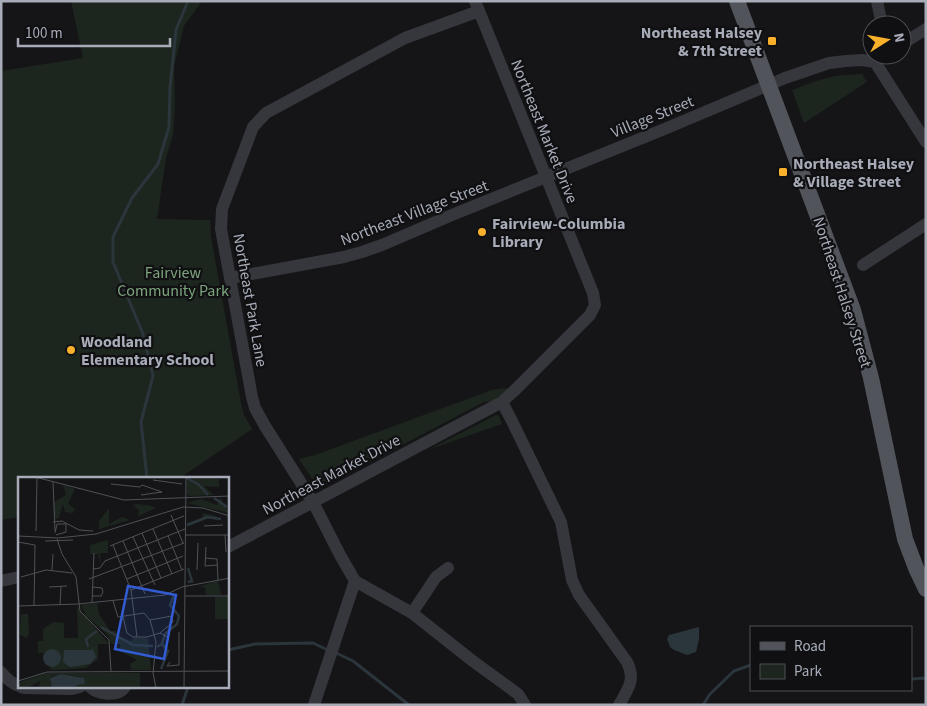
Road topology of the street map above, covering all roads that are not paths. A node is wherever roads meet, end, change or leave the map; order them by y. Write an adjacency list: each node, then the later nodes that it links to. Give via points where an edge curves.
1 (738, 1): 9 (main road, Northeast Halsey Street)
2 (877, 1): 4 (street)
3 (477, 6): 11 (street, Northeast Market Drive); 14 (street, Northeast Park Lane, via 405,38 266,113 252,127 222,209 221,230)
4 (880, 15)
5 (926, 28): 6 (street)
6 (912, 37)
7 (862, 60): 9 (street, Village Street, via 829,63)
8 (877, 65): 10 (street)
9 (769, 85): 11 (street, Village Street); 22 (main road, Northeast Halsey Street, via 853,310 877,404 905,539)
10 (926, 142)
11 (547, 176): 14 (street, Northeast Village Street, via 362,252); 15 (street, Northeast Market Drive, via 594,293 595,305 590,315)
12 (926, 224): 13 (street)
13 (863, 264)
14 (230, 278): 16 (street, Northeast Park Lane, via 255,408)
15 (502, 402): 16 (street, Northeast Market Drive); 32 (street, via 561,522 578,595 631,671 631,682)
16 (312, 502): 17 (street, Northeast Market Drive); 21 (street, Northeast Park Lane)
17 (229, 546)
18 (448, 568): 23 (street, via 436,577)
19 (18, 577): 20 (street)
20 (1, 580)
21 (355, 581): 23 (street); 30 (street)
22 (926, 589)
23 (412, 613): 31 (street, via 518,694)
24 (1, 672): 25 (street)
25 (18, 686)
26 (24, 688): 27 (street)
27 (77, 688)
28 (91, 688): 29 (street, via 97,692 116,694)
29 (124, 688)
30 (314, 705)
31 (525, 705)
32 (619, 705)

